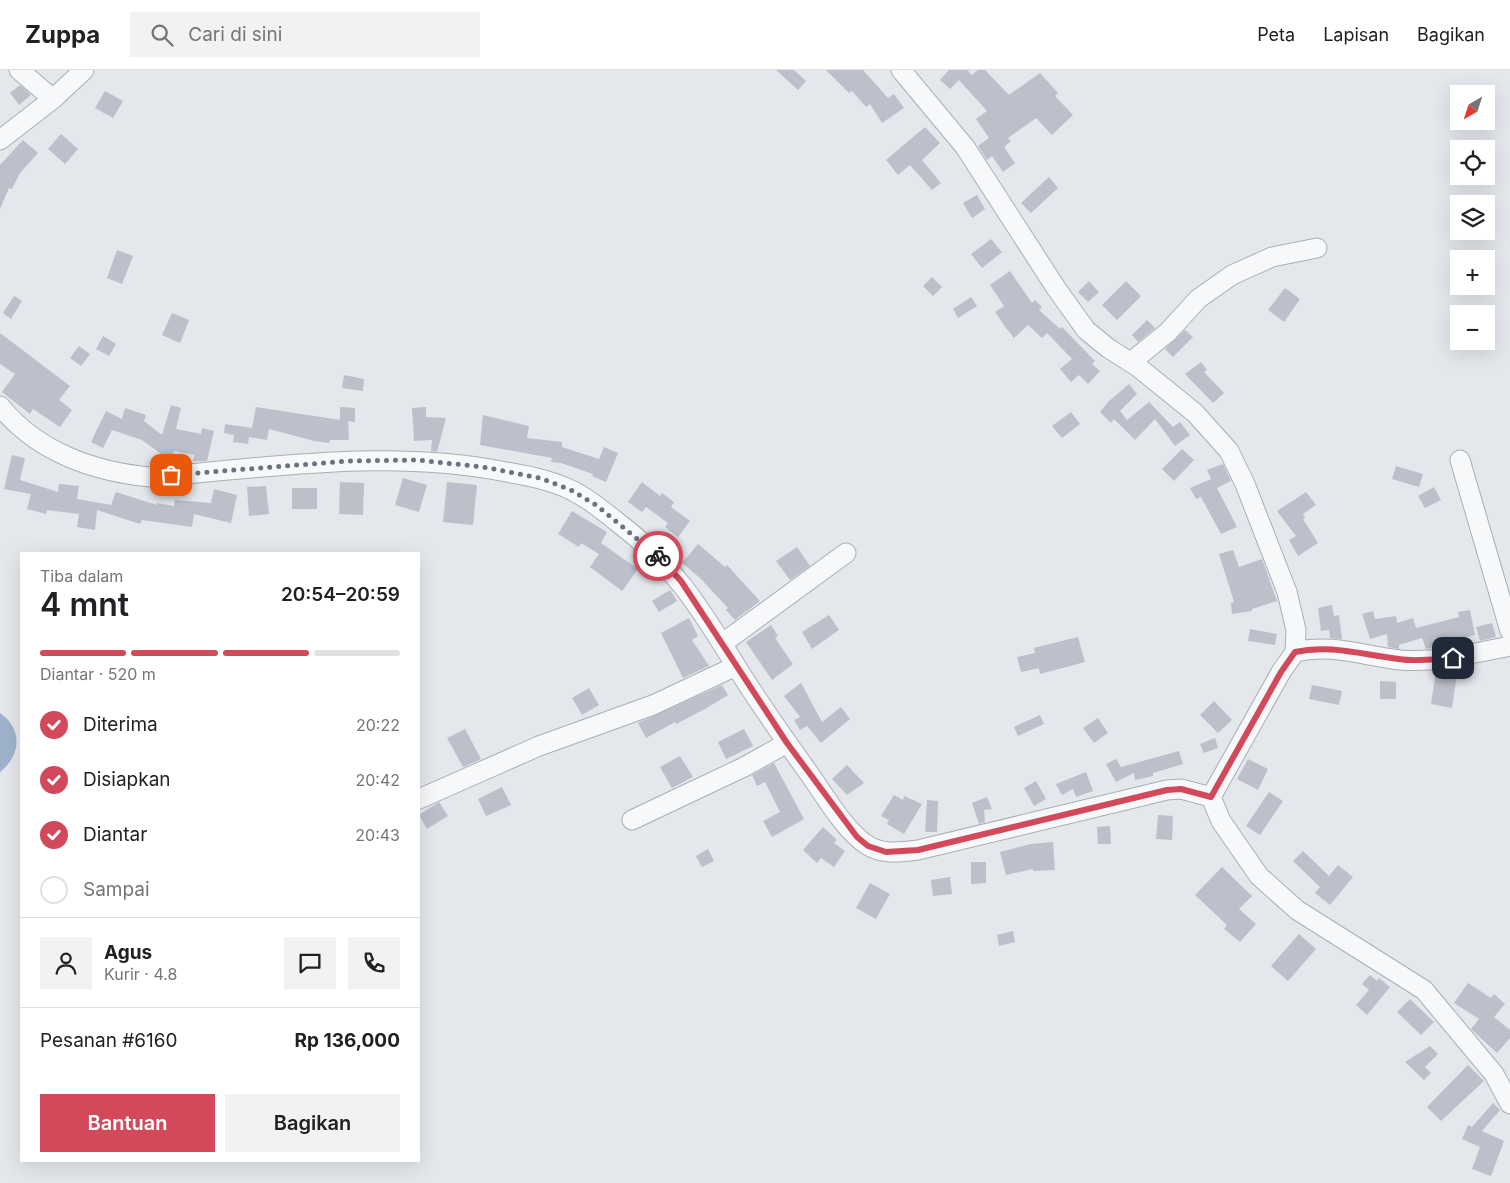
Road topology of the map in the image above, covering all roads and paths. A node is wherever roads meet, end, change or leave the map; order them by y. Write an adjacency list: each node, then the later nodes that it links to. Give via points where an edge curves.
1 (19, 70): 4 (street)
2 (84, 70): 4 (street)
3 (901, 70): 7 (street, via 965,147 1078,320 1097,339)
4 (53, 99): 5 (street)
5 (0, 140)
6 (1317, 248): 7 (street, via 1272,257 1232,275 1198,299 1168,332)
7 (1131, 362): 14 (street, via 1195,413 1236,464 1287,592 1296,630)
8 (0, 406): 12 (street, via 12,421 50,448 90,466 120,474 151,476 349,461 417,460 483,467 540,478 571,490 638,537 681,581)
9 (1460, 460): 11 (street)
10 (846, 553): 12 (street)
11 (1510, 631)
12 (723, 643): 15 (street)
13 (1510, 646): 14 (street, via 1453,658 1425,660 1401,660 1329,648)
14 (1295, 652): 17 (street)
15 (736, 666): 16 (street); 18 (street, via 653,705 539,746)
16 (787, 743): 17 (street, via 857,837 868,846 886,852 918,850 1167,790 1181,789); 19 (street)
17 (1211, 797): 20 (street, via 1221,821 1259,876 1297,910 1424,990 1494,1074)
18 (420, 798)
19 (632, 820)
20 (1510, 1104)

